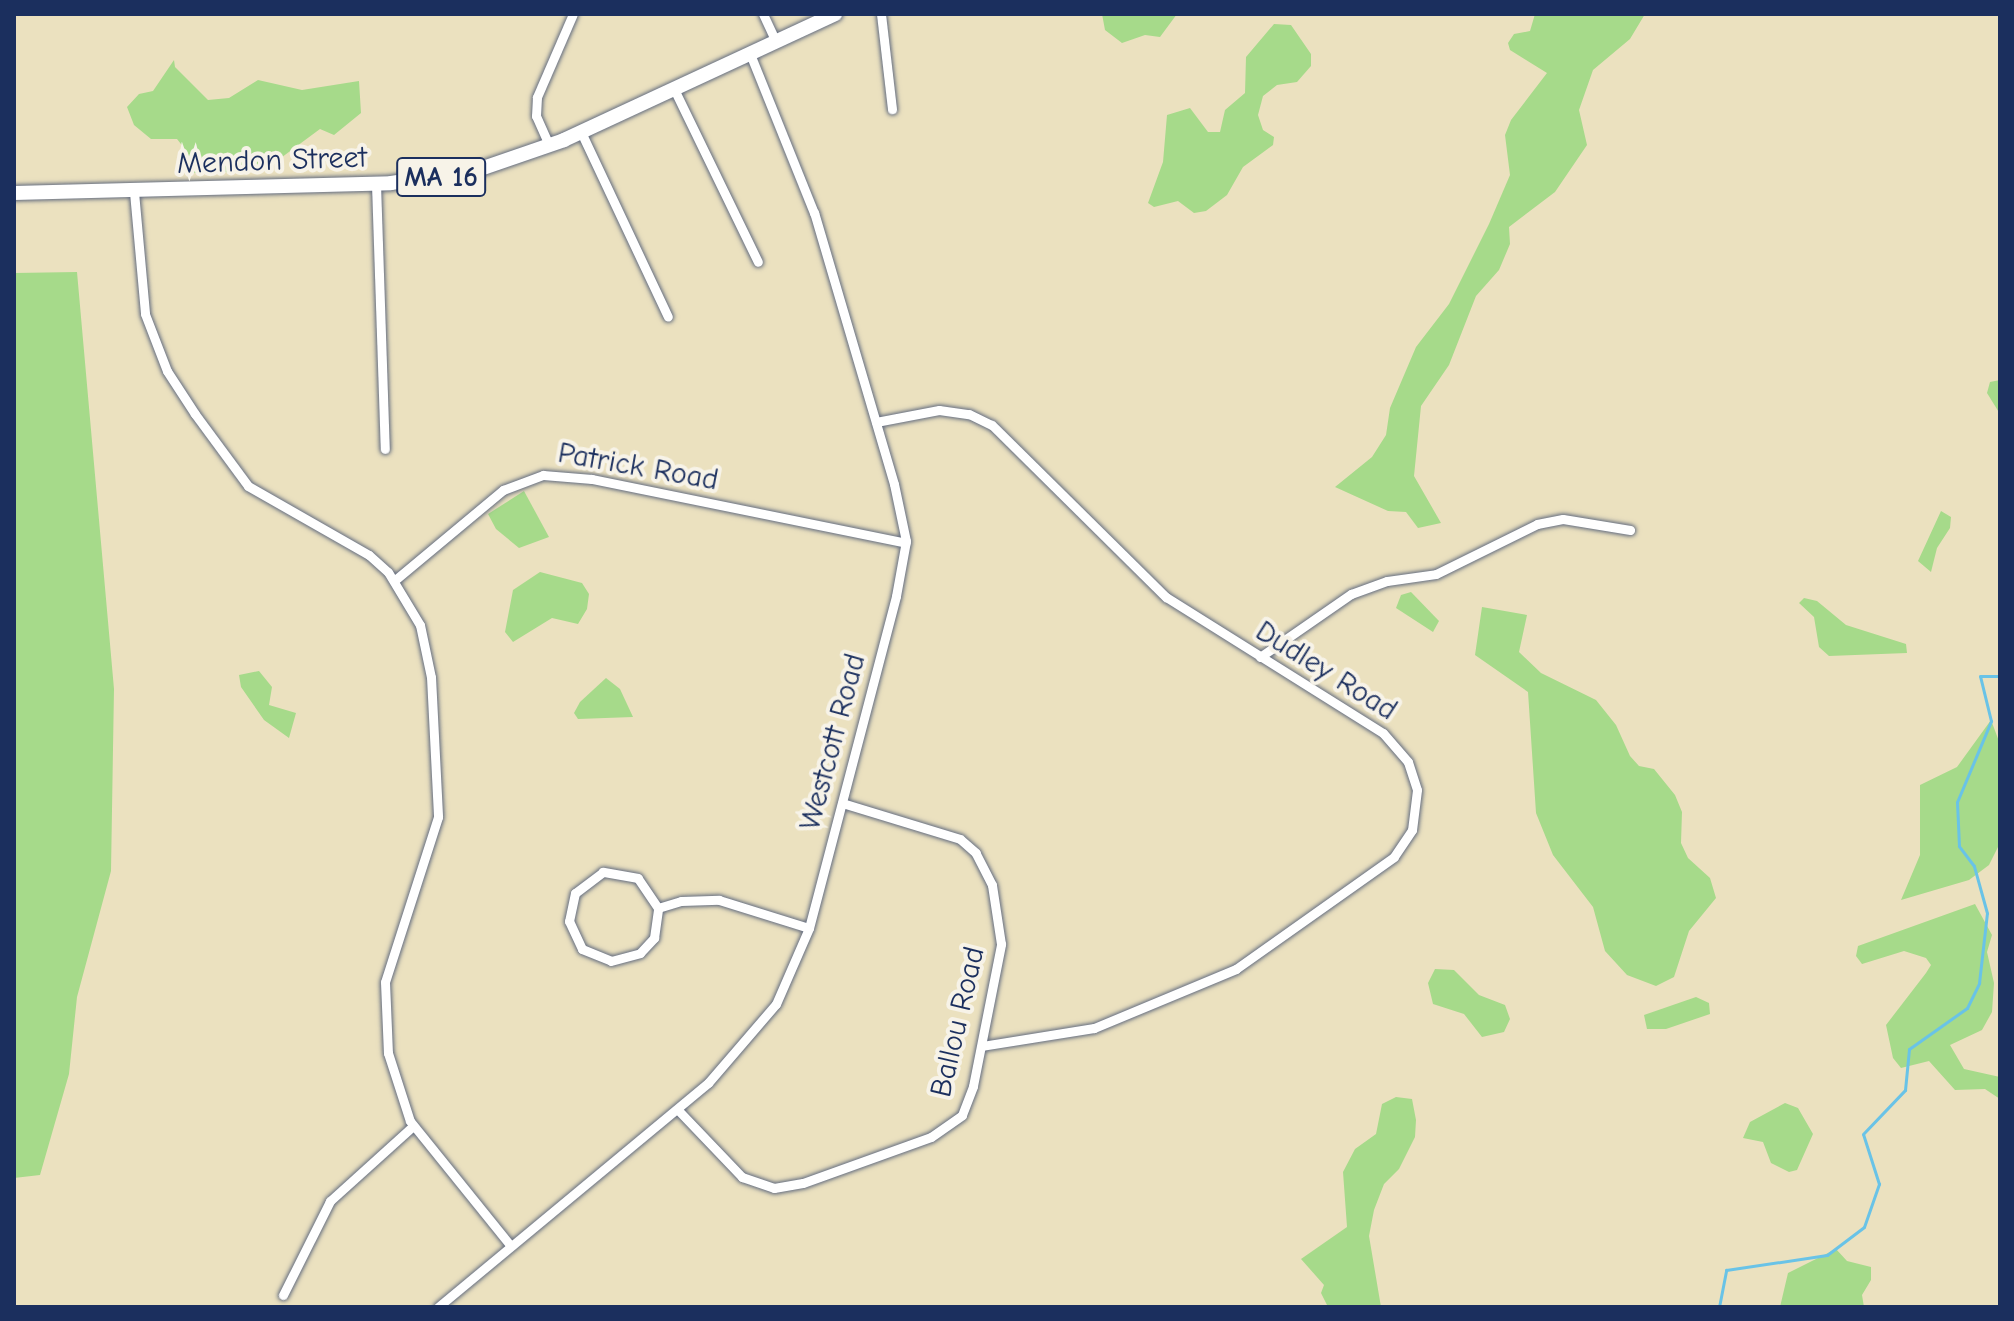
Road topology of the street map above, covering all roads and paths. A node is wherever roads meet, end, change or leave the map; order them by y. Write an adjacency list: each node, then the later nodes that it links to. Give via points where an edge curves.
1 (573, 14): 10 (street, via 537,97 536,116)
2 (763, 14): 5 (street)
3 (835, 14): 5 (main road, Mendon Street / MA 16)
4 (881, 14): 8 (street)
5 (776, 42): 6 (main road, Mendon Street / MA 16)
6 (750, 54): 7 (main road, Mendon Street / MA 16); 16 (street, Westcott Road, via 814,213)
7 (674, 89): 9 (main road, Mendon Street / MA 16); 14 (street)
8 (892, 109)
9 (581, 132): 10 (main road, Mendon Street / MA 16); 15 (street)
10 (549, 145): 11 (main road, Mendon Street / MA 16, via 477,170)
11 (376, 184): 12 (main road, Mendon Street / MA 16); 17 (street)
12 (134, 192): 13 (main road, Mendon Street / MA 16); 20 (street, via 145,314 167,371 195,414 248,486 369,555)
13 (14, 193)
14 (758, 262)
15 (668, 317)
16 (876, 422): 19 (street, Westcott Road); 21 (street, Dudley Road, via 939,410 969,414 992,425 1166,597)
17 (385, 449)
18 (1630, 530): 21 (street, via 1563,519 1537,524 1436,574 1387,581 1351,594)
19 (906, 543): 20 (street, Patrick Road, via 592,479 543,475 503,490); 22 (street, Westcott Road)
20 (395, 580): 27 (street, via 416,618 428,656 439,799 435,832 385,982 388,1053 396,1089)
21 (1260, 657): 25 (street, Dudley Road, via 1376,728 1403,753 1418,800 1402,849 1215,980 1094,1028)
22 (842, 803): 24 (street, Westcott Road); 25 (street, Ballou Road, via 945,833 964,842 984,865 998,906 1001,944)
23 (658, 908): 23 (street, via 654,938 640,953 621,961 600,959 582,949 569,921 580,886 612,871 646,884); 24 (street, via 699,898 719,900)
24 (809, 928): 26 (street, Westcott Road, via 793,971 760,1029)
25 (982, 1046): 26 (street, Ballou Road, via 973,1086 956,1124 803,1183 774,1188 750,1182)
26 (678, 1110): 28 (street, Westcott Road)
27 (413, 1126): 28 (street); 29 (street, via 330,1201)
28 (510, 1245): 30 (street, Westcott Road)
29 (283, 1295)
30 (438, 1307)

